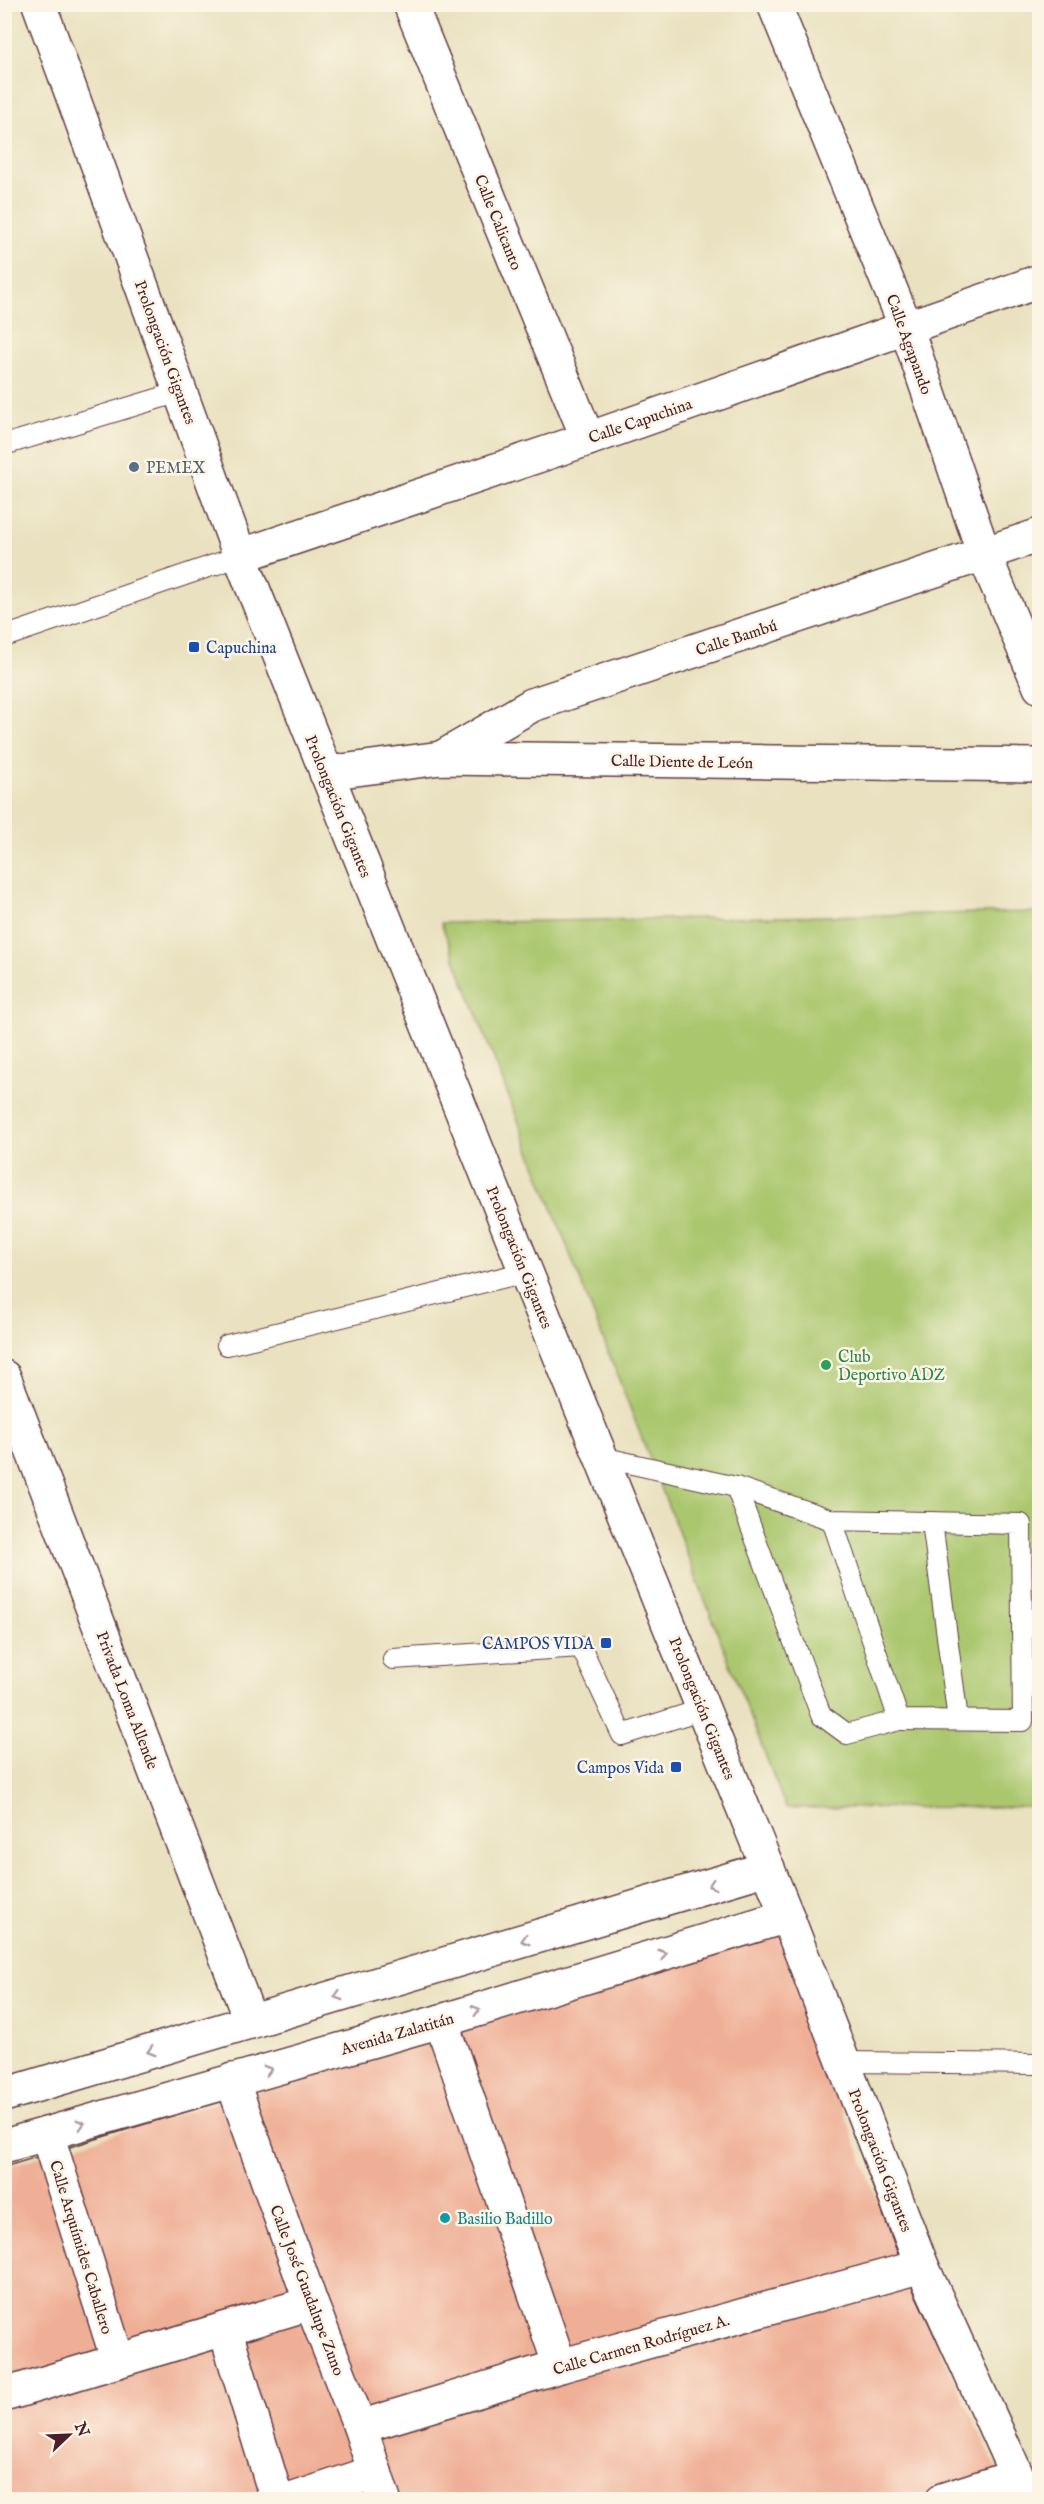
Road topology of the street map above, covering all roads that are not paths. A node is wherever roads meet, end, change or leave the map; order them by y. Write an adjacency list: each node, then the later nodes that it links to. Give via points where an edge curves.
1 (39, 4): 6 (street, Prolongación Gigantes)
2 (410, 4): 7 (street, Calle Calicanto)
3 (774, 4): 5 (street, Calle Agapando)
4 (1040, 281): 5 (street, Calle Capuchina)
5 (906, 327): 7 (street, Calle Capuchina); 10 (street, Calle Agapando)
6 (180, 392): 8 (lane); 11 (street, Prolongación Gigantes)
7 (588, 439): 11 (street, Calle Capuchina)
8 (4, 445)
9 (1040, 535): 10 (street, Calle Bambú)
10 (984, 554): 13 (street, Calle Agapando); 14 (street, Calle Bambú, via 532,705)
11 (240, 556): 12 (lane); 16 (street, Prolongación Gigantes)
12 (4, 637)
13 (1040, 687)
14 (441, 758): 15 (street, Calle Diente de León); 16 (street, Calle Diente de León)
15 (1040, 765)
16 (326, 773): 17 (street, Prolongación Gigantes)
17 (526, 1272): 18 (lane); 20 (street, Prolongación Gigantes)
18 (227, 1345)
19 (4, 1377): 31 (street, Privada Loma Allende)
20 (601, 1457): 21 (lane); 25 (street, Prolongación Gigantes)
21 (736, 1487): 22 (lane); 26 (lane, via 821,1715 847,1734)
22 (832, 1520): 23 (lane); 26 (lane)
23 (932, 1522): 27 (lane); 27 (lane, via 1021,1524 1023,1720)
24 (393, 1659): 25 (lane, via 581,1647 622,1735)
25 (703, 1709): 28 (street, Prolongación Gigantes)
26 (899, 1720): 27 (lane)
27 (958, 1720)
28 (768, 1868): 29 (street, Prolongación Gigantes); 31 (street, one-way to 31)
29 (788, 1916): 30 (street, Avenida Zalatitán, one-way to 29); 32 (street, Prolongación Gigantes)
30 (441, 2021): 34 (street, Avenida Zalatitán, one-way to 30); 42 (street)
31 (251, 2022): 35 (street, one-way to 35)
32 (844, 2062): 33 (lane); 38 (street, Prolongación Gigantes)
33 (1040, 2064)
34 (232, 2080): 36 (street, Avenida Zalatitán, one-way to 34); 39 (street, Calle José Guadalupe Zuno)
35 (4, 2095)
36 (47, 2134): 37 (street, Avenida Zalatitán); 41 (street, Calle Arquímides Caballero)
37 (4, 2146)
38 (922, 2266): 42 (street, Calle Carmen Rodríguez A.); 46 (street, Prolongación Gigantes)
39 (311, 2303): 40 (street); 44 (street, Calle José Guadalupe Zuno)
40 (225, 2329): 41 (street); 47 (street)
41 (118, 2361): 43 (street)
42 (560, 2366): 44 (street, Calle Carmen Rodríguez A.)
43 (4, 2395)
44 (360, 2427): 45 (street, Calle José Guadalupe Zuno)
45 (380, 2486): 48 (street)
46 (1023, 2488): 49 (street)
47 (277, 2499)
48 (291, 2499)
49 (942, 2499)

